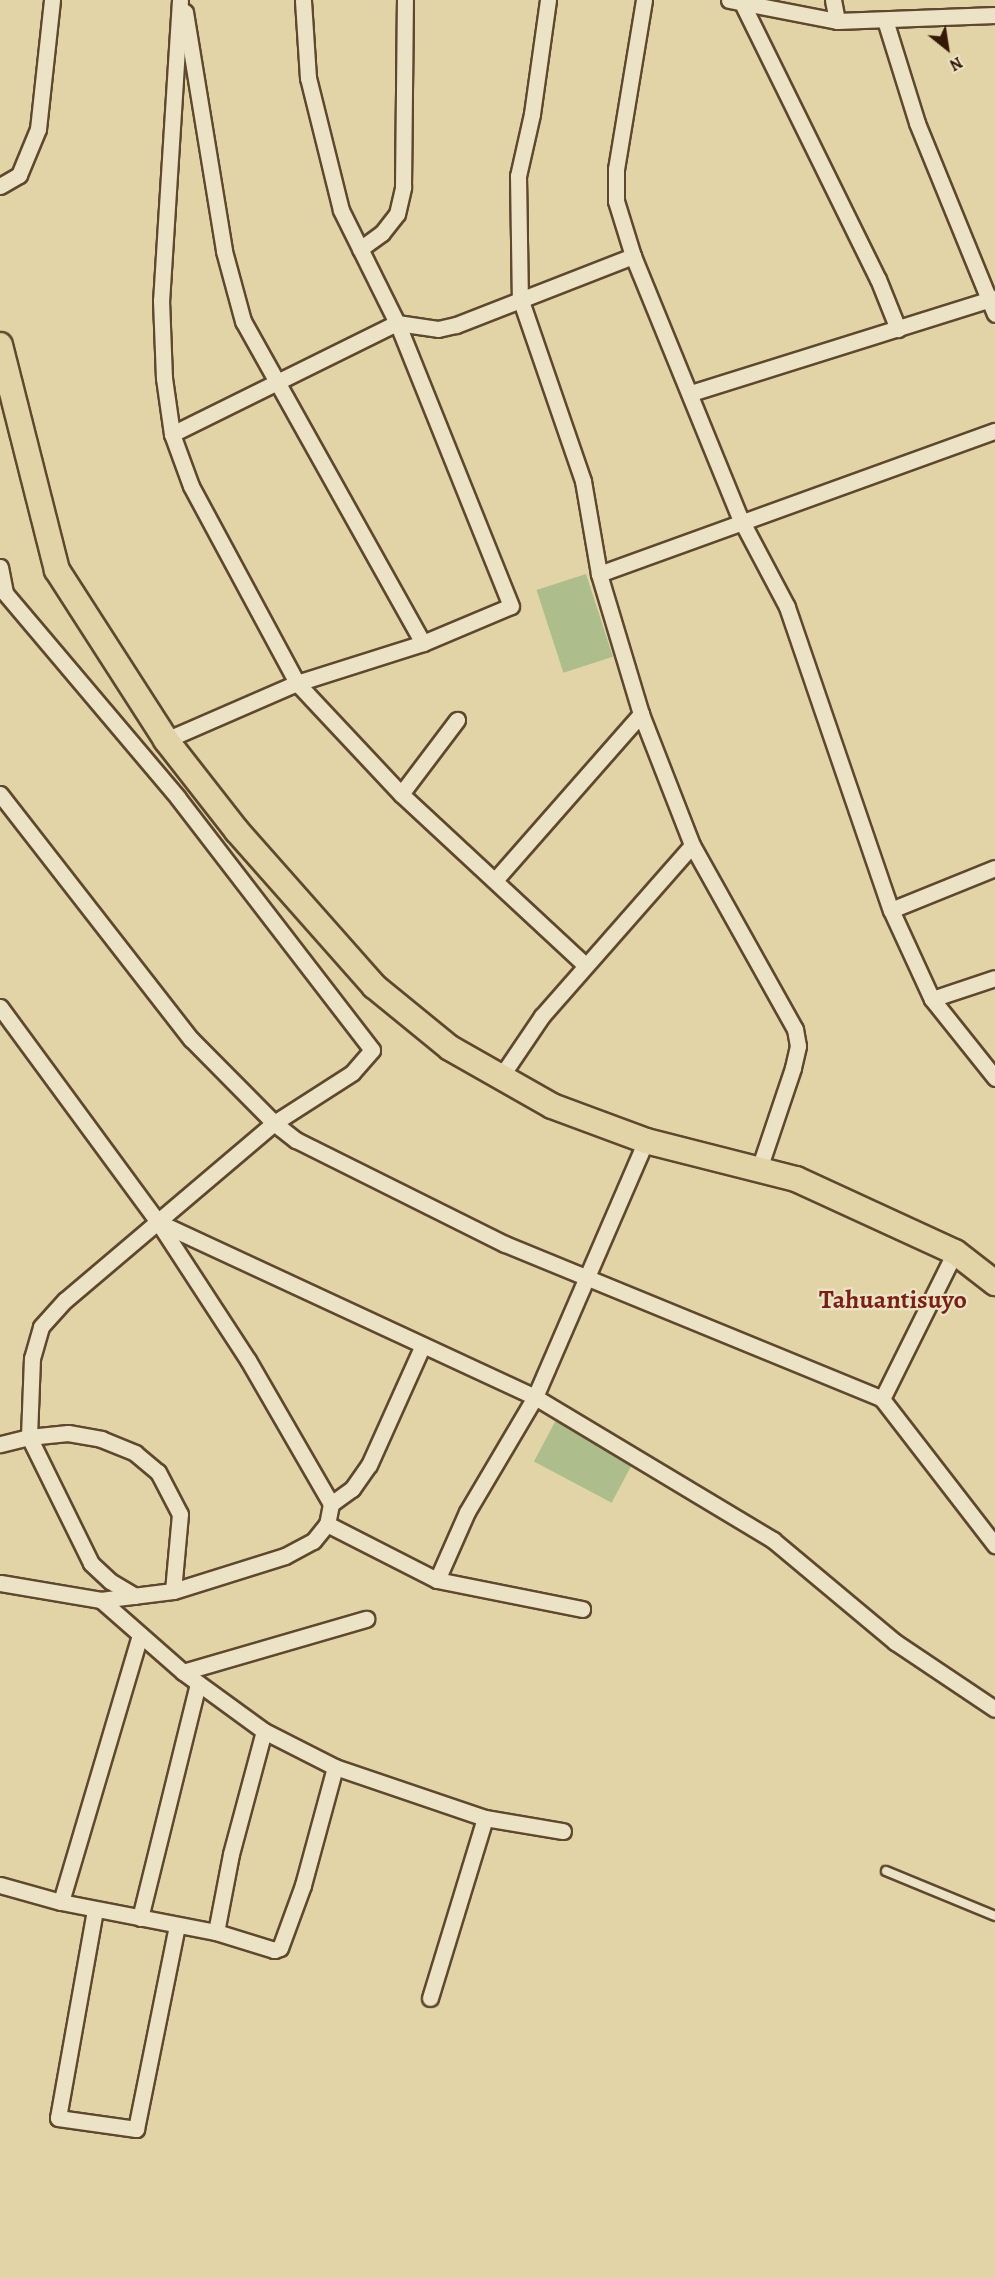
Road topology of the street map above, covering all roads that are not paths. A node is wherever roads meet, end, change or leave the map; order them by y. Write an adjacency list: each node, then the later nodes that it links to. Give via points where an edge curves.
1 (52, 0): 12 (street, via 38,129 19,175)
2 (181, 0): 20 (street, via 231,284 243,321); 23 (street, via 161,300)
3 (303, 0): 13 (street, via 308,78 324,154)
4 (405, 0): 13 (street, via 403,187 397,214 382,233)
5 (548, 0): 15 (street, via 532,114 518,176)
6 (644, 0): 14 (street, via 615,169 616,201)
7 (834, 0): 11 (street)
8 (736, 2): 11 (street); 18 (street)
9 (995, 15): 10 (street)
10 (885, 20): 11 (street); 16 (street, via 917,123)
11 (837, 21)
12 (0, 186)
13 (360, 249): 17 (street)
14 (633, 256): 15 (street); 21 (street)
15 (520, 298): 17 (street, via 438,329); 26 (street, via 583,481)
16 (993, 304): 18 (street)
17 (397, 323): 20 (street); 27 (street, via 511,606)
18 (898, 329): 21 (street)
19 (0, 345): 31 (main road, via 57,570)
20 (279, 380): 23 (street); 27 (street)
21 (691, 393): 24 (street)
22 (995, 431): 24 (street)
23 (172, 434): 28 (street, via 214,533)
24 (741, 520): 26 (street); 37 (street, via 786,607)
25 (0, 567): 44 (street, via 5,593 178,798 372,1050 352,1073)
26 (598, 574): 29 (street)
27 (423, 643): 28 (street)
28 (297, 683): 31 (street); 33 (street)
29 (641, 714): 34 (street); 36 (street)
30 (458, 720): 33 (street)
31 (166, 740): 42 (main road, via 237,831 374,986 450,1048)
32 (0, 794): 44 (street, via 190,1038)
33 (401, 794): 36 (street)
34 (692, 845): 38 (street); 46 (street, via 795,1029 798,1046 794,1068)
35 (995, 868): 37 (street)
36 (496, 879): 38 (street)
37 (891, 910): 40 (street)
38 (585, 965): 42 (street, via 542,1016)
39 (995, 978): 40 (street)
40 (932, 999): 43 (street)
41 (0, 1007): 47 (street)
42 (502, 1075): 45 (main road, via 552,1106)
43 (995, 1078)
44 (273, 1123): 47 (street); 49 (street, via 296,1140 505,1244)
45 (646, 1142): 46 (main road); 49 (street)
46 (759, 1169): 48 (main road, via 796,1179)
47 (158, 1222): 51 (street, via 221,1248); 54 (street, via 65,1300 41,1327 32,1358); 56 (street, via 248,1360)
48 (955, 1252): 50 (main road); 53 (street)
49 (590, 1277): 52 (street); 53 (street)
50 (995, 1283)
51 (422, 1347): 52 (street); 56 (street, via 369,1465 352,1489)
52 (535, 1397): 59 (street, via 466,1512); 69 (street, via 773,1540 895,1642)
53 (882, 1399): 58 (street)
54 (29, 1437): 55 (street); 61 (street, via 68,1433 101,1439 135,1453 158,1472 180,1514); 62 (street, via 91,1563)
55 (0, 1444)
56 (331, 1504): 57 (street)
57 (327, 1524): 59 (street); 61 (street, via 313,1541 285,1556)
58 (995, 1545)
59 (437, 1580): 64 (street)
60 (0, 1583): 63 (street)
61 (173, 1591): 62 (street)
62 (135, 1596): 63 (street)
63 (101, 1600): 66 (street)
64 (582, 1609)
65 (366, 1619): 67 (street)
66 (140, 1635): 67 (street); 76 (street)
67 (183, 1672): 68 (street)
68 (198, 1684): 70 (street); 79 (street)
69 (995, 1709)
70 (264, 1731): 71 (street); 81 (street, via 231,1854)
71 (335, 1767): 72 (street); 81 (street, via 284,1944 274,1950)
72 (486, 1818): 73 (street); 82 (street)
73 (562, 1831)
74 (886, 1871): 78 (lane)
75 (0, 1885): 76 (street)
76 (61, 1902): 77 (street)
77 (95, 1910): 79 (street); 80 (street, via 58,2118 136,2129)
78 (995, 1916)
79 (140, 1918): 80 (street)
80 (177, 1925): 81 (street)
81 (216, 1932)
82 (430, 1998)

